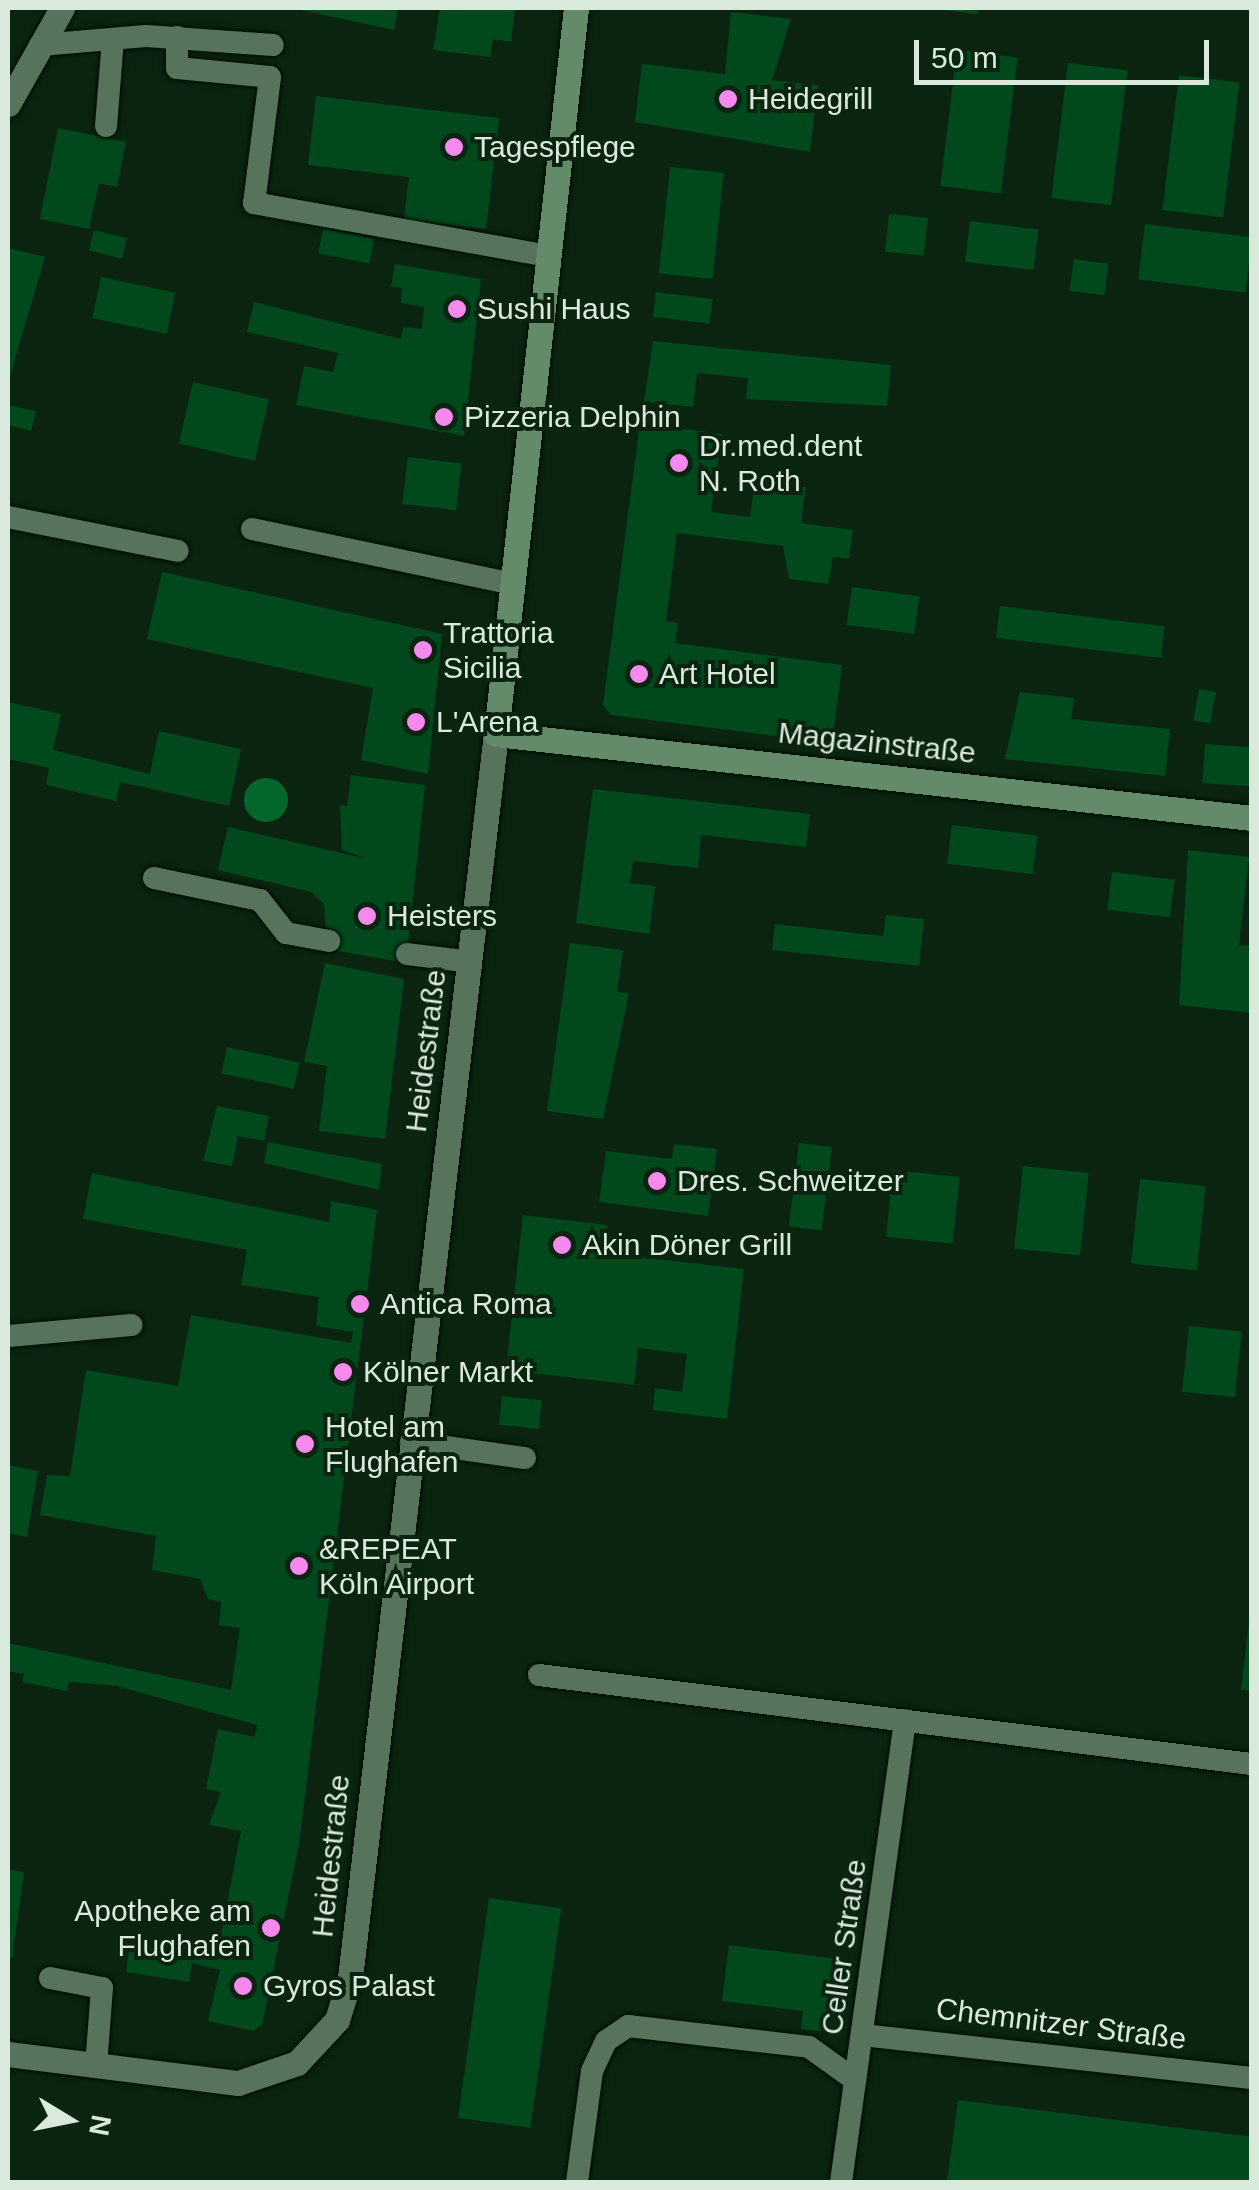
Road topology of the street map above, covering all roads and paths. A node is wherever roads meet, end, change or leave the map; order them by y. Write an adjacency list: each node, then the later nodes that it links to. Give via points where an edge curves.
1 (62, 8): 5 (street)
2 (576, 8): 10 (main road, Heidestraße)
3 (177, 37): 4 (lane); 6 (lane); 10 (lane, via 176,68 270,77 254,203)
4 (113, 38): 5 (lane); 9 (lane)
5 (40, 45): 7 (street)
6 (273, 45)
7 (16, 75): 8 (street)
8 (8, 104)
9 (106, 126)
10 (549, 256): 14 (main road, Heidestraße)
11 (8, 517): 13 (lane)
12 (252, 529): 14 (lane)
13 (178, 551)
14 (513, 584): 15 (main road, Heidestraße)
15 (496, 734): 16 (main road, Magazinstraße); 20 (street, Heidestraße)
16 (1252, 818)
17 (154, 878): 18 (lane, via 260,900 286,933)
18 (328, 941)
19 (407, 954): 20 (lane)
20 (470, 962): 23 (street, Heidestraße)
21 (132, 1325): 22 (lane)
22 (8, 1336)
23 (412, 1442): 24 (lane); 31 (street, Heidestraße, via 350,1978 317,2050 278,2074 238,2083)
24 (525, 1458)
25 (539, 1675): 26 (lane)
26 (906, 1720): 27 (lane); 29 (lane, Celler Straße)
27 (1252, 1764)
28 (50, 1978): 31 (lane, via 102,1988)
29 (862, 2035): 32 (lane, Chemnitzer Straße); 33 (lane, Celler Straße)
30 (8, 2054): 31 (street)
31 (96, 2066)
32 (1252, 2078)
33 (855, 2080): 34 (lane, via 809,2047 628,2026 606,2041 592,2071); 35 (lane, Celler Straße)
34 (577, 2182)
35 (841, 2182)

